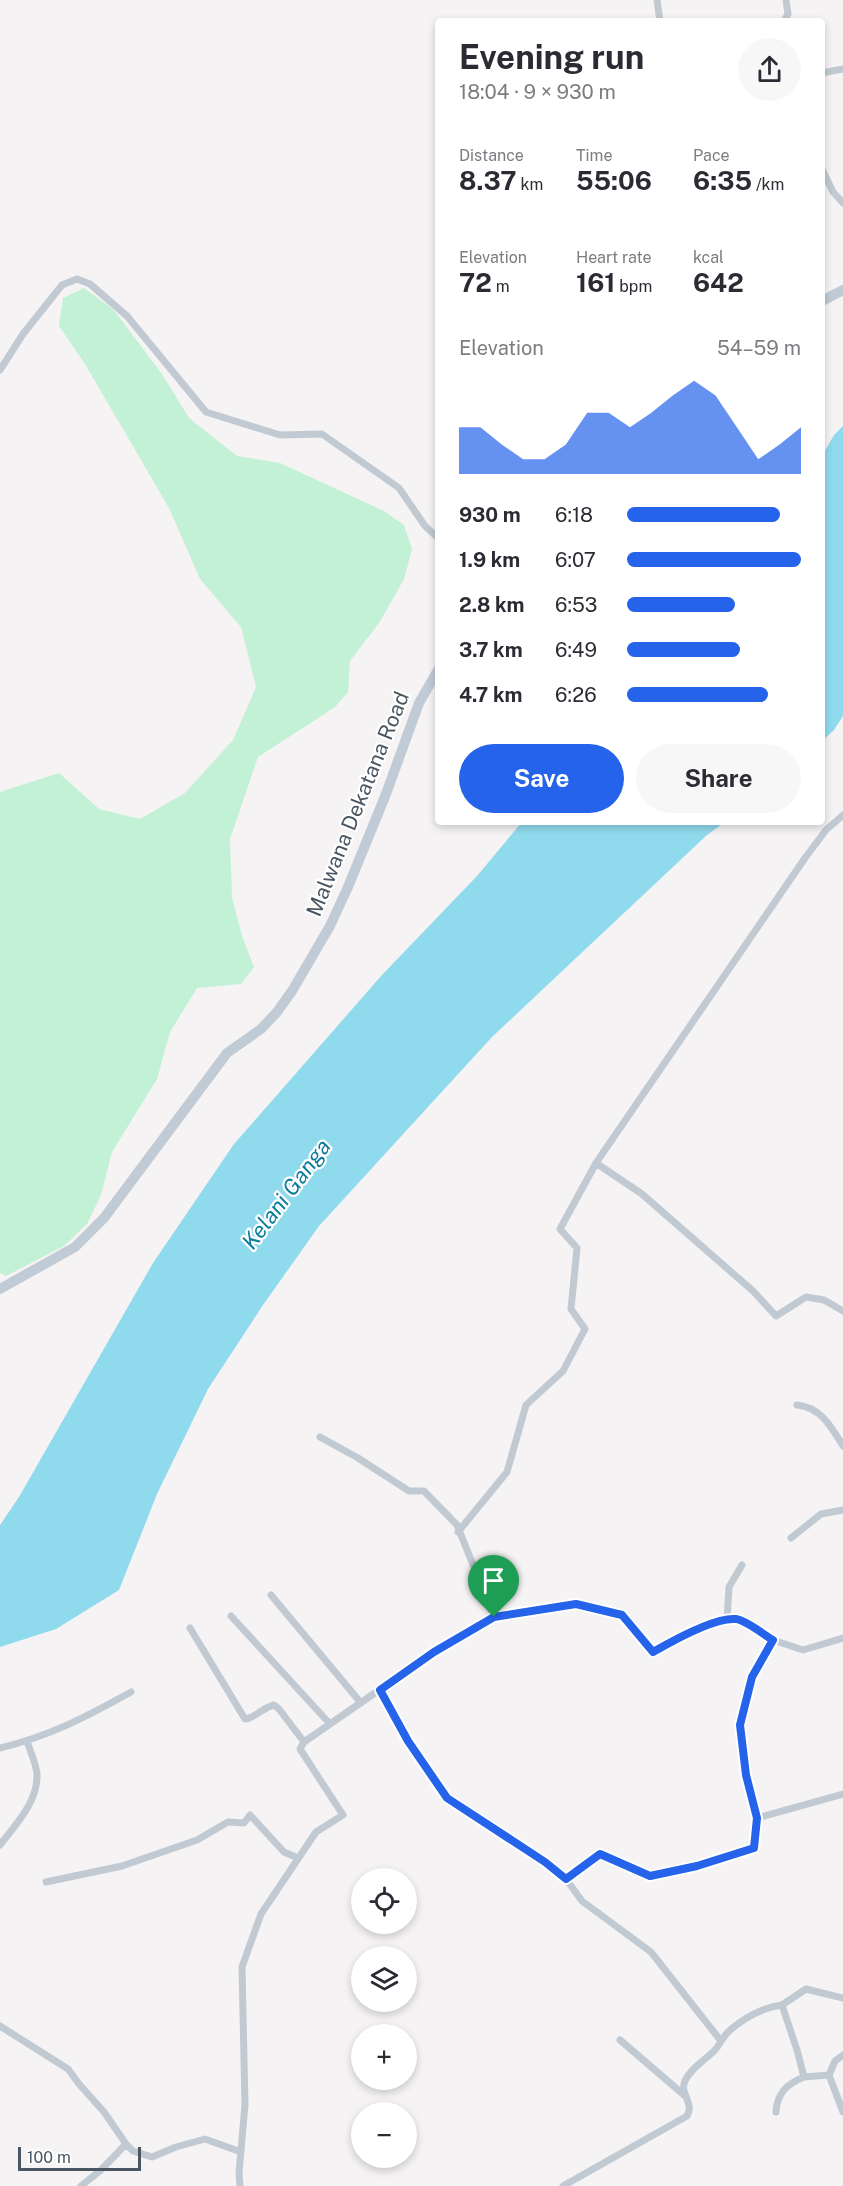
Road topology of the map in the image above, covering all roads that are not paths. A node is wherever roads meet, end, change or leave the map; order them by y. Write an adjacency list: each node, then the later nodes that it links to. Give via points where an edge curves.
1 (657, 0): 3 (street)
2 (786, 0): 4 (street)
3 (660, 18)
4 (786, 18)
5 (843, 69): 6 (street)
6 (825, 72)
7 (825, 175): 8 (street)
8 (843, 202)
9 (843, 290): 10 (main road)
10 (825, 299)
11 (0, 370): 12 (street, via 62,285 77,279 90,284 127,316 206,412 280,435 322,434 399,488)
12 (435, 535)
13 (435, 675): 16 (main road, Malwana Dekatana Road, via 419,703 330,927 287,998 261,1029 227,1053 104,1218 75,1246)
14 (843, 815): 15 (street, via 805,858)
15 (596, 1163): 17 (street, via 642,1194 753,1291 776,1316 806,1297 824,1300); 22 (street, via 560,1229 577,1248 571,1309 585,1329 563,1371 526,1405 507,1472)
16 (0, 1289)
17 (843, 1311)
18 (797, 1405): 20 (street, via 824,1417)
19 (320, 1437): 22 (street, via 410,1491 424,1491 457,1525)
20 (843, 1446)
21 (843, 1510): 23 (street, via 820,1514)
22 (458, 1532): 27 (street)
23 (791, 1538)
24 (742, 1565): 28 (street, via 729,1587)
25 (271, 1595): 34 (street)
26 (231, 1616): 35 (street)
27 (494, 1617): 28 (street, via 576,1604 622,1615 653,1652 685,1634); 32 (street)
28 (726, 1620): 31 (street, via 739,1619)
29 (190, 1628): 37 (street, via 245,1719 274,1706)
30 (843, 1638): 31 (street, via 803,1650)
31 (773, 1640): 40 (street, via 752,1677 740,1725 746,1775)
32 (380, 1690): 34 (street); 43 (street, via 408,1741 447,1798)
33 (131, 1692): 36 (street, via 77,1721)
34 (361, 1703): 35 (street)
35 (330, 1724): 37 (street)
36 (27, 1741): 38 (street); 41 (street, via 37,1772 35,1794)
37 (304, 1742): 42 (street, via 300,1749 343,1815 316,1832)
38 (0, 1748)
39 (843, 1794): 40 (street)
40 (757, 1818): 43 (street, via 754,1848 650,1876 600,1854)
41 (0, 1845)
42 (298, 1858): 44 (street, via 284,1852 250,1815 244,1823 228,1822 197,1840 122,1866); 57 (street, via 261,1914 242,1967 245,2105)
43 (566, 1879): 49 (street, via 582,1901 651,1952)
44 (46, 1882)
45 (843, 1998): 46 (street, via 806,1989)
46 (782, 2005): 49 (street, via 745,2020); 52 (street)
47 (0, 2026): 56 (street, via 68,2068)
48 (620, 2040): 53 (street)
49 (721, 2041): 53 (street, via 684,2082)
50 (843, 2055): 51 (street, via 835,2061)
51 (829, 2075): 52 (street); 55 (street)
52 (804, 2077): 54 (street, via 782,2092)
53 (685, 2095): 60 (street, via 690,2110 681,2120)
54 (776, 2112)
55 (843, 2112)
56 (126, 2144): 57 (street, via 152,2157 205,2139); 59 (street)
57 (241, 2152): 58 (street)
58 (242, 2185)
59 (81, 2186)
60 (563, 2186)

